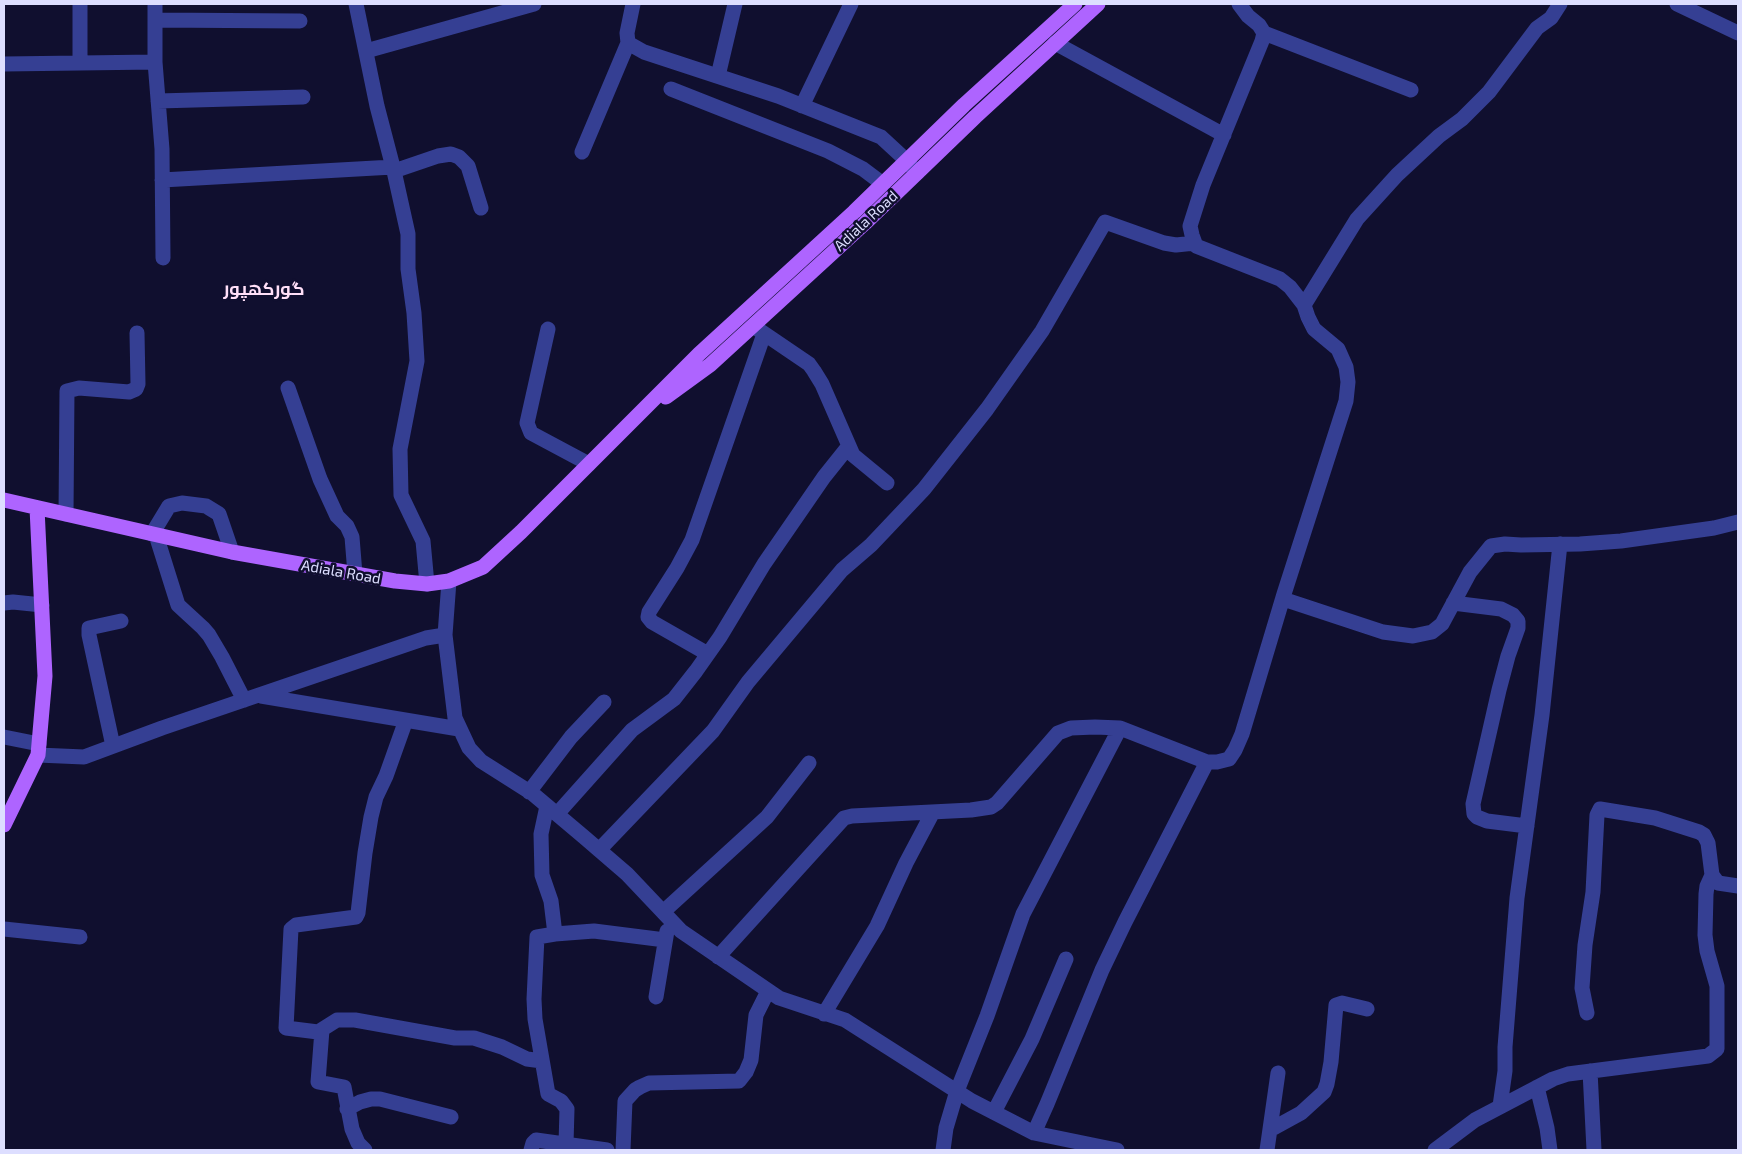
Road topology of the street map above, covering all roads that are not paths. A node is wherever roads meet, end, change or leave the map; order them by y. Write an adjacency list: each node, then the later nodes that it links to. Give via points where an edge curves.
1 (80, 4): 21 (street)
2 (156, 4): 13 (street)
3 (356, 4): 19 (street)
4 (534, 4): 19 (street)
5 (633, 4): 17 (street)
6 (735, 4): 23 (street)
7 (852, 4): 28 (street)
8 (1075, 4): 31 (main road, Adiala Road)
9 (1098, 4): 18 (main road, Adiala Road)
10 (1239, 4): 15 (street)
11 (1560, 4): 39 (street, via 1551,18 1537,28 1490,92 1397,175 1357,219)
12 (1677, 4): 16 (street)
13 (155, 20): 14 (street); 20 (street)
14 (300, 21)
15 (1264, 33): 25 (street); 29 (street)
16 (1738, 33)
17 (628, 43): 23 (street, via 644,52); 30 (street)
18 (1055, 43): 29 (street); 33 (main road, Adiala Road)
19 (366, 51): 32 (street)
20 (155, 62): 21 (street); 27 (street)
21 (80, 63): 22 (street)
22 (4, 64)
23 (718, 76): 28 (street)
24 (671, 90): 35 (street, via 828,150 864,169)
25 (1411, 90)
26 (303, 97): 27 (street)
27 (158, 101): 34 (street)
28 (802, 106): 31 (street, via 881,138)
29 (1224, 135): 37 (street, via 1190,226)
30 (582, 152)
31 (907, 161): 33 (street); 35 (main road, Adiala Road)
32 (394, 169): 34 (street); 36 (street, via 438,156 451,154 459,157 468,166); 57 (street, via 408,234 417,361 400,449 401,495 423,540)
33 (917, 173): 41 (main road, Adiala Road)
34 (162, 180): 38 (street)
35 (883, 184): 44 (main road, Adiala Road)
36 (482, 208)
37 (1195, 243): 39 (street, via 1280,279); 81 (street, via 1164,243 1105,222 1042,331 987,409 924,489 842,570 748,682 714,731)
38 (162, 258)
39 (1304, 305): 58 (street, via 1314,329 1338,349 1345,362 1348,392)
40 (548, 329): 46 (street, via 527,423 531,433)
41 (758, 330): 44 (main road, Adiala Road); 45 (street, via 809,364 822,384); 64 (street, via 692,540 648,617)
42 (137, 333): 50 (street, via 136,389 129,392 67,390)
43 (288, 388): 55 (street, via 320,479 337,516 352,537)
44 (624, 427): 46 (main road, Adiala Road)
45 (848, 447): 47 (street); 64 (street, via 764,564)
46 (589, 464): 56 (main road, Adiala Road, via 483,567)
47 (887, 484)
48 (4, 500): 49 (main road, Adiala Road)
49 (37, 508): 50 (main road, Adiala Road); 61 (main road)
50 (66, 514): 52 (main road, Adiala Road)
51 (1738, 522): 53 (street, via 1621,541)
52 (154, 535): 54 (main road, Adiala Road); 54 (street, via 169,506 182,503 206,506 219,514); 65 (street, via 178,606 209,635)
53 (1560, 544): 59 (street, via 1491,546 1470,572); 80 (street)
54 (232, 552): 55 (main road, Adiala Road)
55 (355, 574): 57 (main road, Adiala Road)
56 (448, 581): 57 (main road, Adiala Road); 63 (street)
57 (427, 584)
58 (1283, 599): 59 (street, via 1384,632 1413,636 1432,632 1442,624); 74 (street, via 1235,750 1228,759)
59 (1453, 603): 80 (street, via 1500,609 1518,621 1473,804 1474,814 1486,821)
60 (4, 604): 61 (street)
61 (42, 604): 72 (main road, via 45,676)
62 (121, 620): 71 (street, via 89,628)
63 (446, 635): 65 (street, via 426,638); 69 (street)
64 (708, 654): 77 (street, via 674,699 632,730)
65 (251, 698): 67 (street); 71 (street)
66 (604, 702): 75 (street, via 571,737)
67 (406, 720): 69 (street); 96 (street, via 376,797 356,917 291,929 286,1028)
68 (1120, 728): 74 (street); 78 (street, via 1072,728 1058,733 991,807); 101 (street, via 1023,914 988,1016)
69 (459, 729): 75 (street, via 469,748 481,761)
70 (4, 737): 72 (street)
71 (113, 746): 72 (street, via 84,756)
72 (39, 750): 76 (main road)
73 (809, 762): 84 (street, via 767,817)
74 (1207, 762): 107 (street, via 1102,970)
75 (529, 792): 77 (street)
76 (10, 802): 79 (main road)
77 (552, 810): 81 (street); 86 (street, via 541,834 542,875 551,902)
78 (933, 812): 89 (street, via 844,818); 95 (street, via 878,926)
79 (4, 825)
80 (1527, 826): 102 (street, via 1517,898)
81 (599, 850): 84 (street, via 627,874)
82 (1712, 875): 83 (street, via 1718,883); 94 (street, via 1708,843 1699,832 1655,818 1600,809 1597,812 1593,892 1582,988); 98 (street, via 1708,886 1705,928 1707,951 1717,986 1717,1049 1708,1056)
83 (1738, 886)
84 (666, 916): 88 (street); 89 (street)
85 (4, 929): 87 (street)
86 (555, 934): 88 (street, via 594,931); 97 (street, via 537,937 535,942 534,999)
87 (80, 937)
88 (665, 940): 92 (street)
89 (718, 957): 91 (street)
90 (1066, 959): 104 (street, via 1032,1039)
91 (768, 991): 95 (street); 112 (street, via 756,1015 750,1060 739,1081 649,1083 640,1087 625,1102)
92 (656, 997)
93 (1367, 1009): 106 (street, via 1342,1003 1336,1005 1331,1062 1324,1092 1301,1113)
94 (1586, 1013)
95 (824, 1014): 101 (street, via 845,1020)
96 (322, 1030): 97 (street, via 336,1020 360,1021 456,1038 474,1038 527,1059); 103 (street, via 318,1082 344,1087)
97 (542, 1061): 108 (street, via 548,1094 566,1106)
98 (1590, 1071): 100 (street, via 1568,1074); 118 (street)
99 (1278, 1073): 106 (street)
100 (1537, 1087): 102 (street); 117 (street)
101 (957, 1091): 104 (street); 113 (street)
102 (1500, 1106): 116 (street)
103 (347, 1109): 105 (street, via 360,1102 380,1099); 109 (street, via 358,1143)
104 (994, 1112): 107 (street)
105 (450, 1117)
106 (1270, 1130): 115 (street)
107 (1034, 1133): 114 (street)
108 (566, 1144): 110 (street, via 536,1140); 111 (street)
109 (365, 1150)
110 (531, 1150)
111 (607, 1150)
112 (623, 1150)
113 (943, 1150)
114 (1117, 1150)
115 (1267, 1150)
116 (1435, 1150)
117 (1550, 1150)
118 (1594, 1150)

